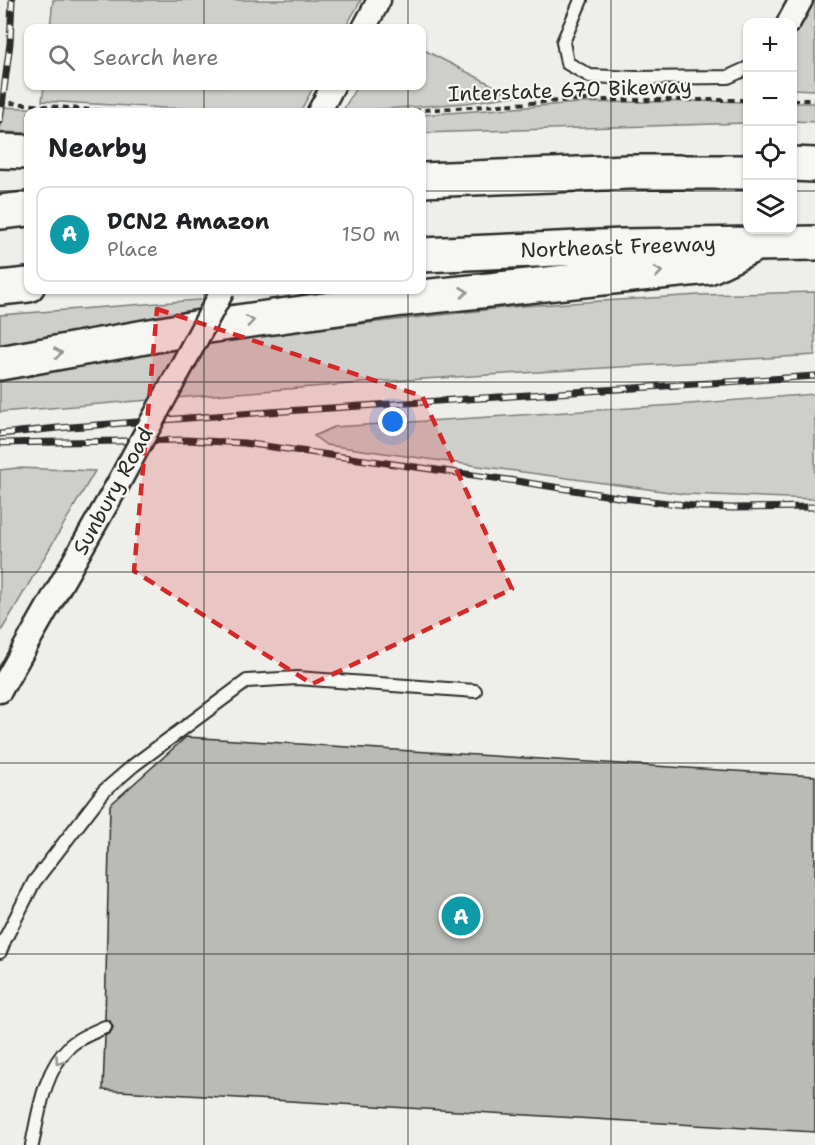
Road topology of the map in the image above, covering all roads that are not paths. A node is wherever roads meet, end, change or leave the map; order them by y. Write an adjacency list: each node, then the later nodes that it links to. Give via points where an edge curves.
1 (379, 0): 5 (street)
2 (581, 0): 6 (lane, via 563,42 567,63 590,76 728,77)
3 (801, 0): 4 (street)
4 (791, 18)
5 (367, 24)
6 (743, 70)
7 (331, 90): 8 (street)
8 (321, 108)
9 (0, 151): 10 (highway)
10 (24, 152)
11 (743, 161): 12 (highway)
12 (426, 163)
13 (797, 164): 14 (highway)
14 (815, 165)
15 (797, 171): 16 (highway)
16 (815, 171)
17 (743, 172): 18 (highway)
18 (426, 180)
19 (24, 209): 20 (highway)
20 (0, 212)
21 (758, 243): 22 (highway, Northeast Freeway); 23 (highway, Northeast Freeway); 27 (highway, one-way to 21, via 201,327 392,300 708,267)
22 (815, 243)
23 (426, 255)
24 (24, 285): 25 (highway)
25 (0, 288)
26 (221, 294): 28 (street, Sunbury Road, bridge)
27 (0, 363)
28 (0, 691)
29 (475, 691): 30 (lane, via 297,678 247,681 105,791 34,882)
30 (0, 952)
31 (105, 1027): 32 (lane, one-way to 32, via 72,1044 54,1066)
32 (32, 1145)

